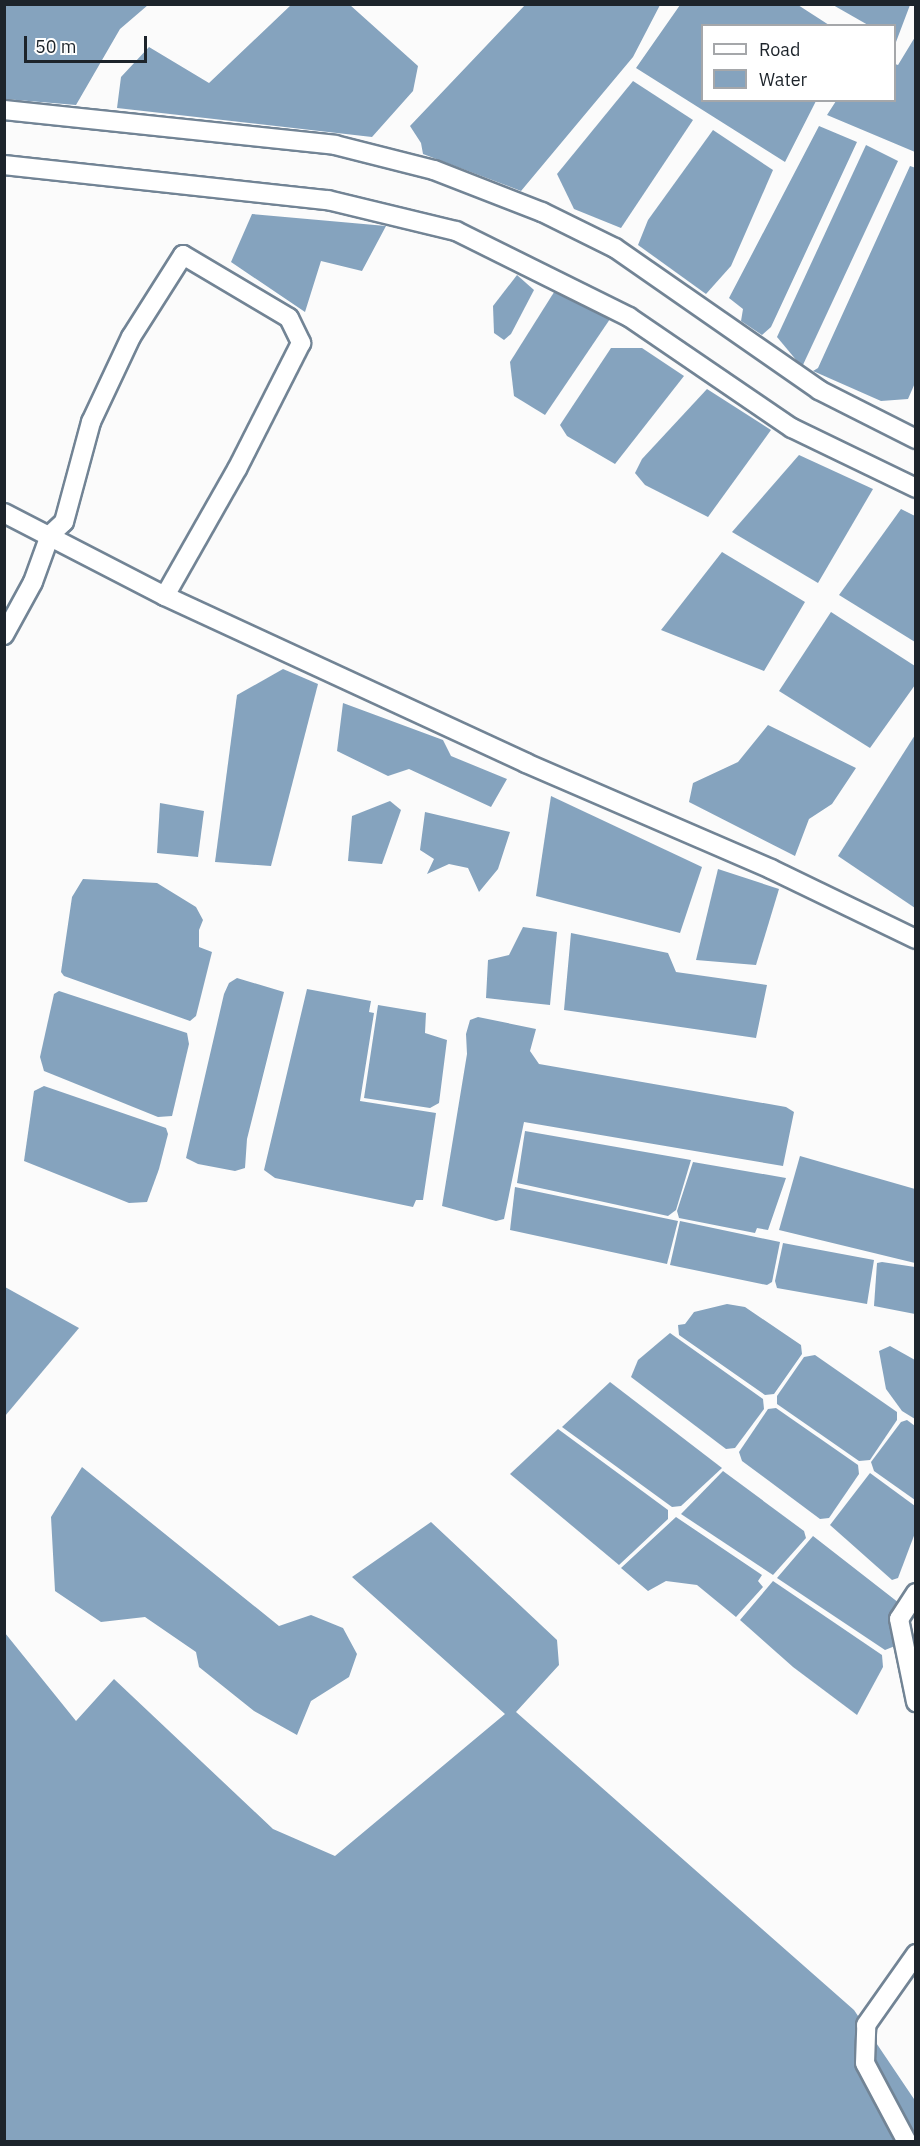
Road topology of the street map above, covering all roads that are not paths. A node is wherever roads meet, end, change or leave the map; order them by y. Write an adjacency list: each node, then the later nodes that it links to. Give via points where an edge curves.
1 (4, 110): 3 (street, via 334,145 434,170 542,212 615,248 819,390)
2 (4, 165): 4 (street, via 328,200 456,231 629,317 792,428)
3 (915, 438)
4 (915, 488)
5 (4, 513): 6 (street)
6 (50, 535): 7 (street); 7 (street, via 64,522 91,422 131,337 183,255 289,318 301,344 237,469); 8 (street, via 33,582)
7 (165, 596): 9 (street, via 516,758 793,879)
8 (4, 635)
9 (915, 939)
10 (915, 1593): 11 (street, via 899,1619)
11 (915, 1702)
12 (915, 1954): 13 (street, via 866,2025 865,2064)
13 (907, 2142)

